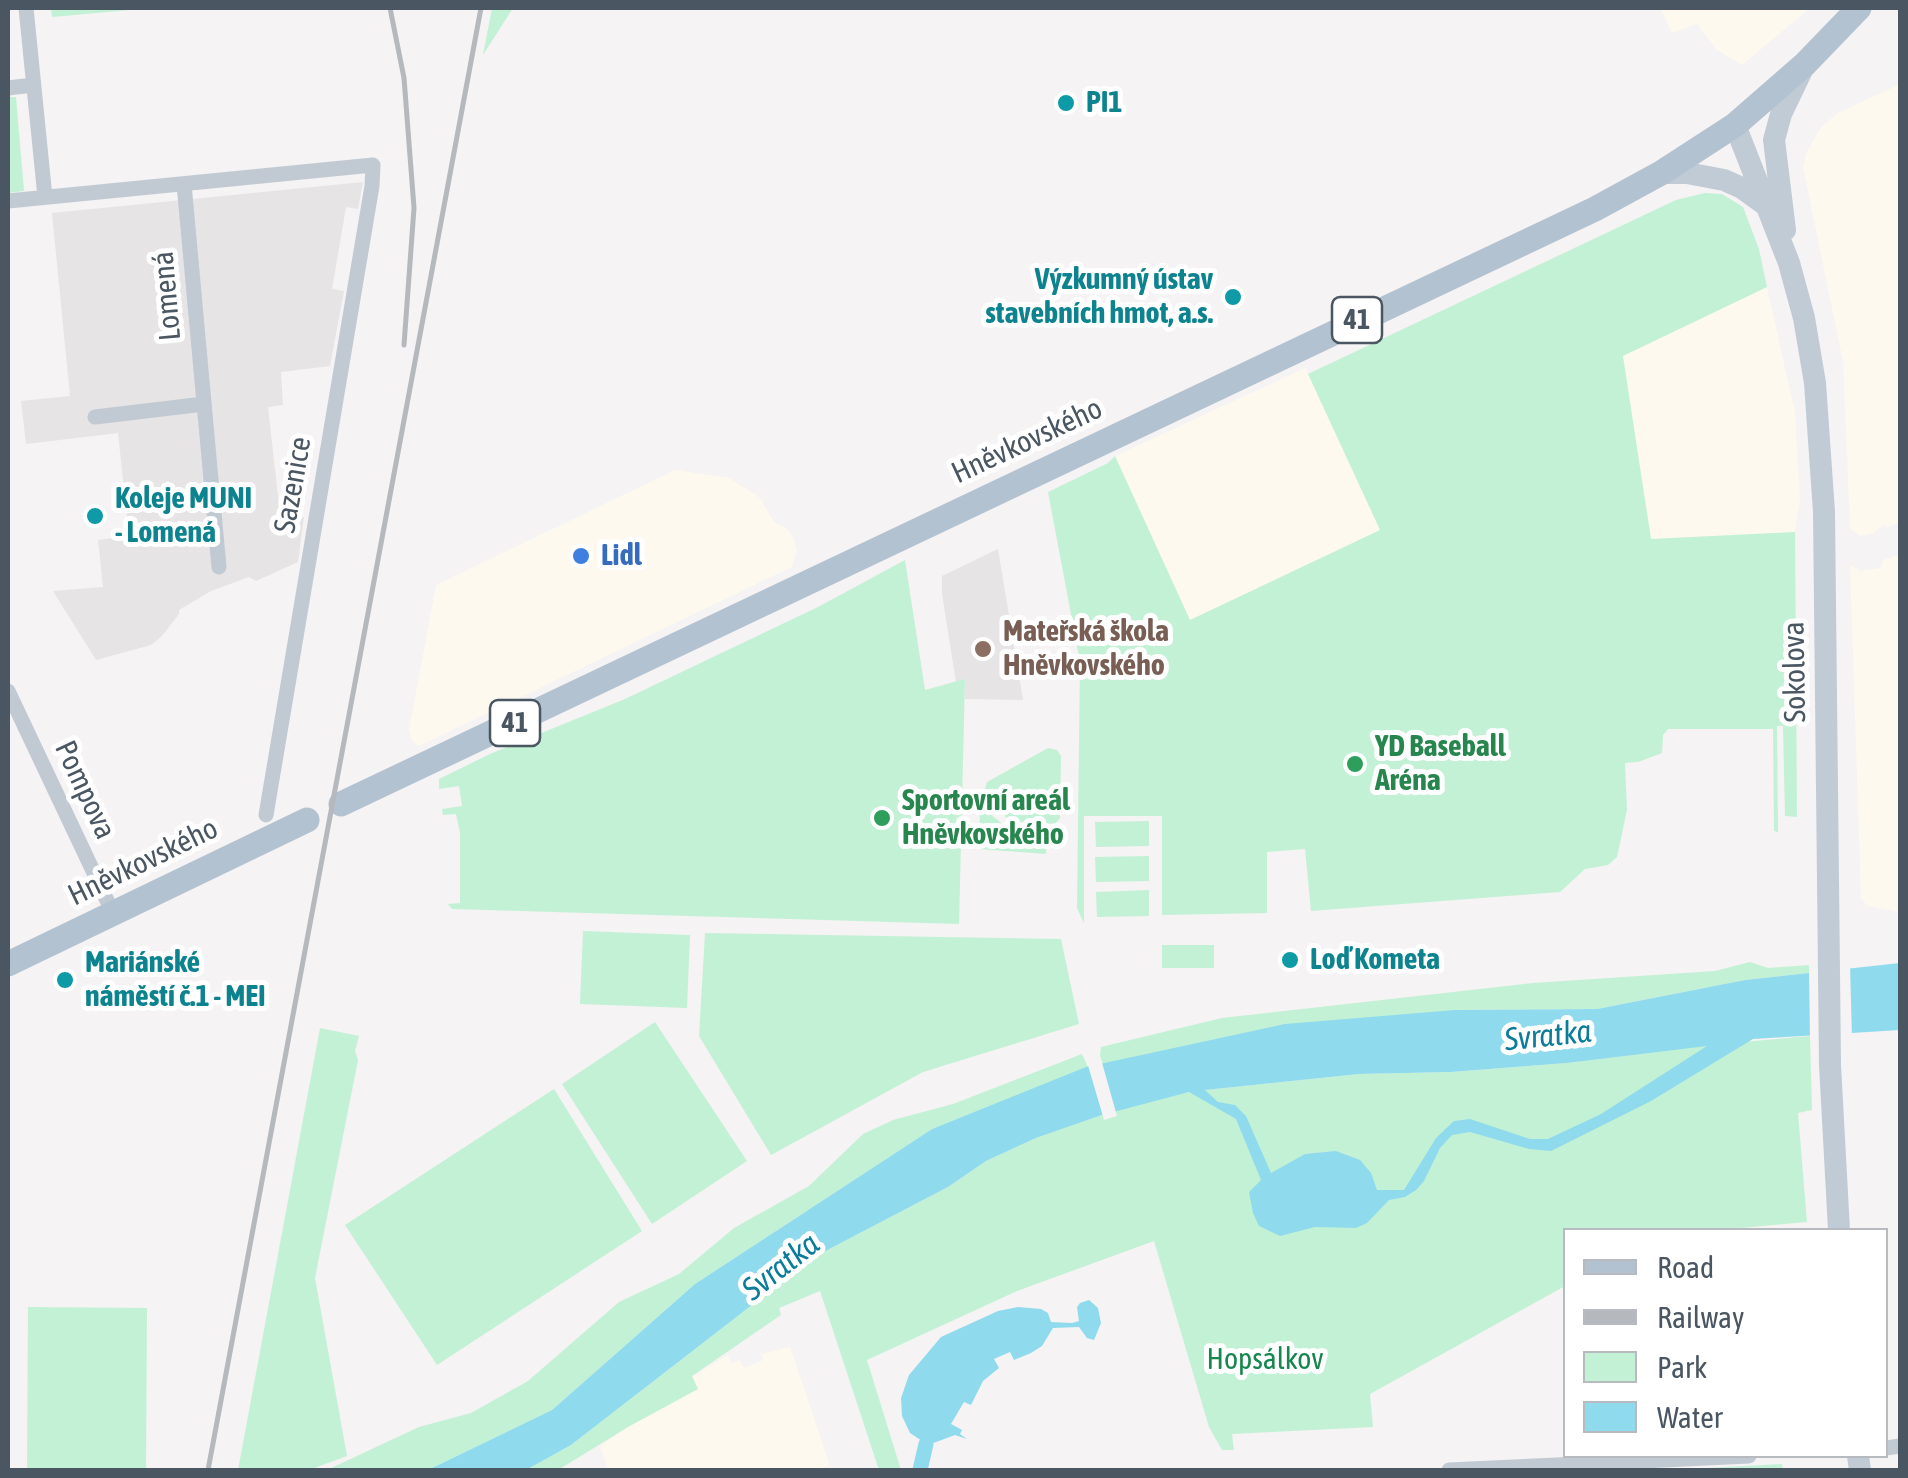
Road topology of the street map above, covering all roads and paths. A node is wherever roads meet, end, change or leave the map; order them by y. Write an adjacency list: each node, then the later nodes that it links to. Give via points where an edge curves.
1 (26, 8): 4 (street)
2 (1860, 8): 3 (main road, 41)
3 (1805, 64): 6 (main road, 41); 12 (street, via 1774,140)
4 (33, 85): 5 (street); 9 (street)
5 (8, 88)
6 (1735, 126): 7 (main road, Hněvkovského / 41); 11 (street, Sokolova)
7 (1661, 173): 11 (street, via 1724,180); 17 (main road, Hněvkovského / 41)
8 (184, 184): 9 (street); 13 (street, Lomená); 18 (street, Sazenice, via 373,165)
9 (45, 198): 10 (street)
10 (8, 201)
11 (1767, 206): 12 (street, Sokolova)
12 (1789, 264): 22 (street, Sokolova, via 1815,383 1824,512 1830,1065)
13 (204, 404): 14 (street); 15 (street, Lomená)
14 (95, 417)
15 (220, 567)
16 (8, 691): 20 (street, Pompova)
17 (341, 804)
18 (266, 814)
19 (307, 820): 20 (main road, Hněvkovského)
20 (112, 912): 21 (main road, Hněvkovského)
21 (8, 964)
22 (1839, 1228)
23 (1706, 1458): 24 (street)
24 (1449, 1470)

